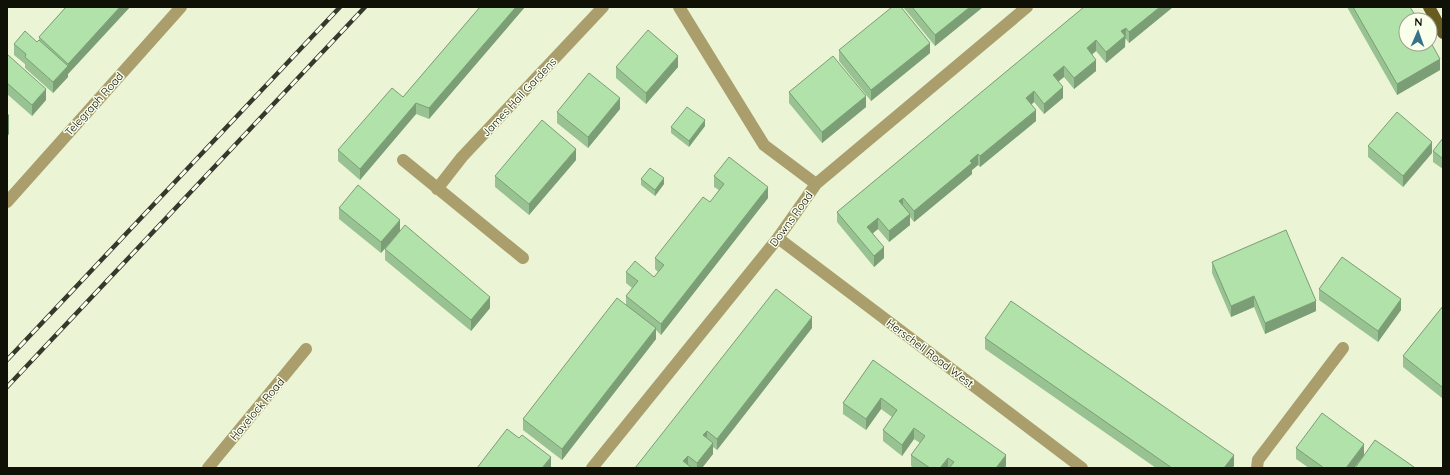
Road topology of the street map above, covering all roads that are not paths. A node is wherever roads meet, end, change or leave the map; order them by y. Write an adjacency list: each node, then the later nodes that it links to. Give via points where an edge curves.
1 (181, 7): 10 (street, Telegraph Road)
2 (603, 7): 9 (street, James Hall Gardens, via 462,157)
3 (679, 7): 8 (street, via 764,145)
4 (1027, 7): 8 (street, Downs Road)
5 (1429, 7): 6 (main road)
6 (1443, 33)
7 (403, 160): 9 (street)
8 (816, 184): 11 (street, Downs Road)
9 (437, 189): 12 (street)
10 (7, 202)
11 (778, 238): 16 (street, Downs Road); 17 (street, Herschell Road West)
12 (522, 258)
13 (1343, 348): 18 (street, via 1258,460)
14 (306, 349): 15 (street, Havelock Road)
15 (208, 468)
16 (592, 468)
17 (1082, 468)
18 (1256, 468)

